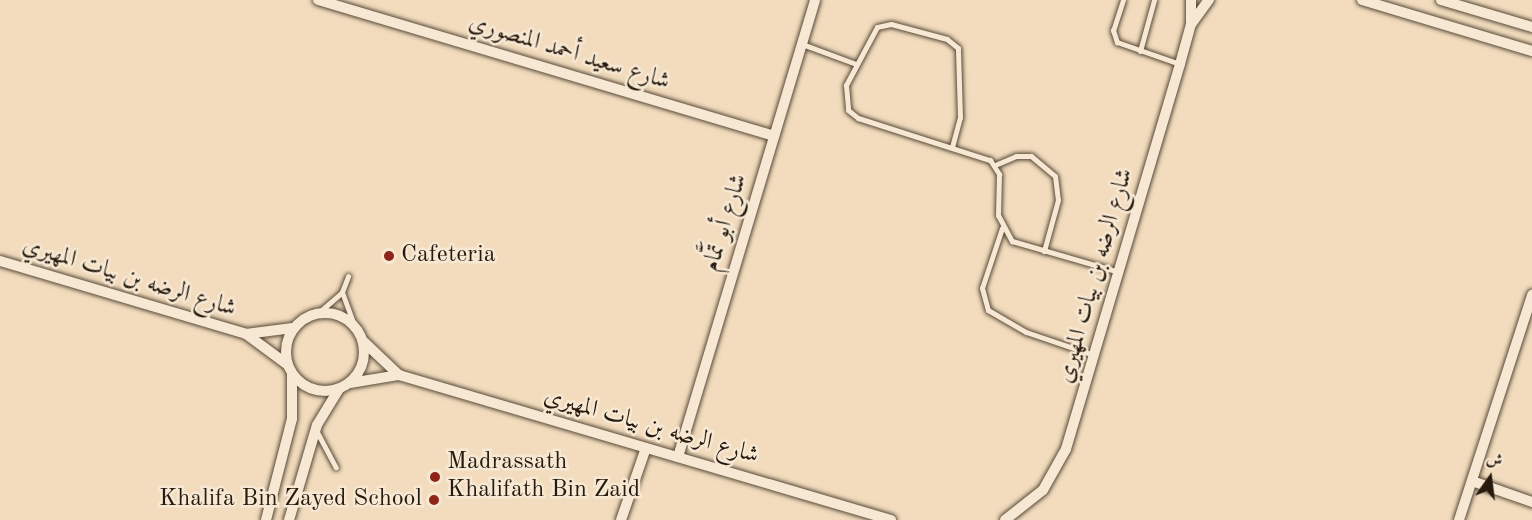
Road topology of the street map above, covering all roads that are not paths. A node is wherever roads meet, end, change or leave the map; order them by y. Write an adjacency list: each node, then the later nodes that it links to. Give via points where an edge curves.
1 (318, 0): 16 (street, شارع سعيد أحمد المنصوري)
2 (815, 0): 11 (street, شارع أبو تَمَّام)
3 (1123, 0): 12 (lane, via 1115,39)
4 (1154, 0): 12 (lane)
5 (1191, 0): 9 (street, شارع الرضه بن بيات المهيري)
6 (1209, 0): 9 (street, شارع الرضه بن بيات المهيري)
7 (1362, 0): 13 (street)
8 (1441, 0): 10 (street)
9 (1191, 24): 15 (street, شارع الرضه بن بيات المهيري)
10 (1532, 27)
11 (802, 44): 14 (lane); 16 (street, شارع أبو تَمَّام)
12 (1140, 51): 15 (lane)
13 (1532, 51)
14 (856, 63): 17 (lane, via 844,94 853,115); 17 (lane, via 874,30 885,24 955,44 961,58 956,90 960,111)
15 (1180, 63): 22 (street, شارع الرضه بن بيات المهيري)
16 (774, 136): 37 (street, شارع أبو تَمَّام)
17 (952, 147): 18 (lane)
18 (995, 165): 19 (lane); 20 (lane, via 1031,156 1056,176 1058,200)
19 (1002, 228): 20 (lane, via 1012,241); 31 (lane, via 982,288 988,310 1026,332)
20 (1044, 251): 22 (lane)
21 (0, 261): 29 (street, شارع الرضه بن بيات المهيري)
22 (1119, 272): 31 (street, شارع الرضه بن بيات المهيري)
23 (348, 276): 24 (lane)
24 (342, 292): 26 (lane); 27 (lane)
25 (1532, 295): 39 (street)
26 (317, 314): 27 (street, via 337,315); 28 (street)
27 (354, 325): 30 (street)
28 (293, 328): 29 (street, شارع الرضه بن بيات المهيري); 32 (street, via 286,346)
29 (246, 334): 32 (street, شارع الرضه بن بيات المهيري)
30 (363, 341): 33 (street, شارع الرضه بن بيات المهيري); 34 (street, via 360,369)
31 (1094, 355): 45 (street, شارع الرضه بن بيات المهيري, via 1060,464 1043,490)
32 (290, 369): 34 (street, via 313,389); 41 (street, via 292,420)
33 (399, 375): 34 (street, شارع الرضه بن بيات المهيري); 36 (street, شارع الرضه بن بيات المهيري)
34 (343, 386): 35 (street)
35 (317, 425): 38 (lane, via 320,444); 42 (street)
36 (646, 448): 37 (street, شارع الرضه بن بيات المهيري); 43 (street)
37 (678, 457): 44 (street, شارع الرضه بن بيات المهيري)
38 (336, 467)
39 (1472, 481): 40 (street); 46 (street)
40 (1532, 502)
41 (266, 520)
42 (289, 520)
43 (621, 520)
44 (891, 520)
45 (1005, 520)
46 (1460, 520)

